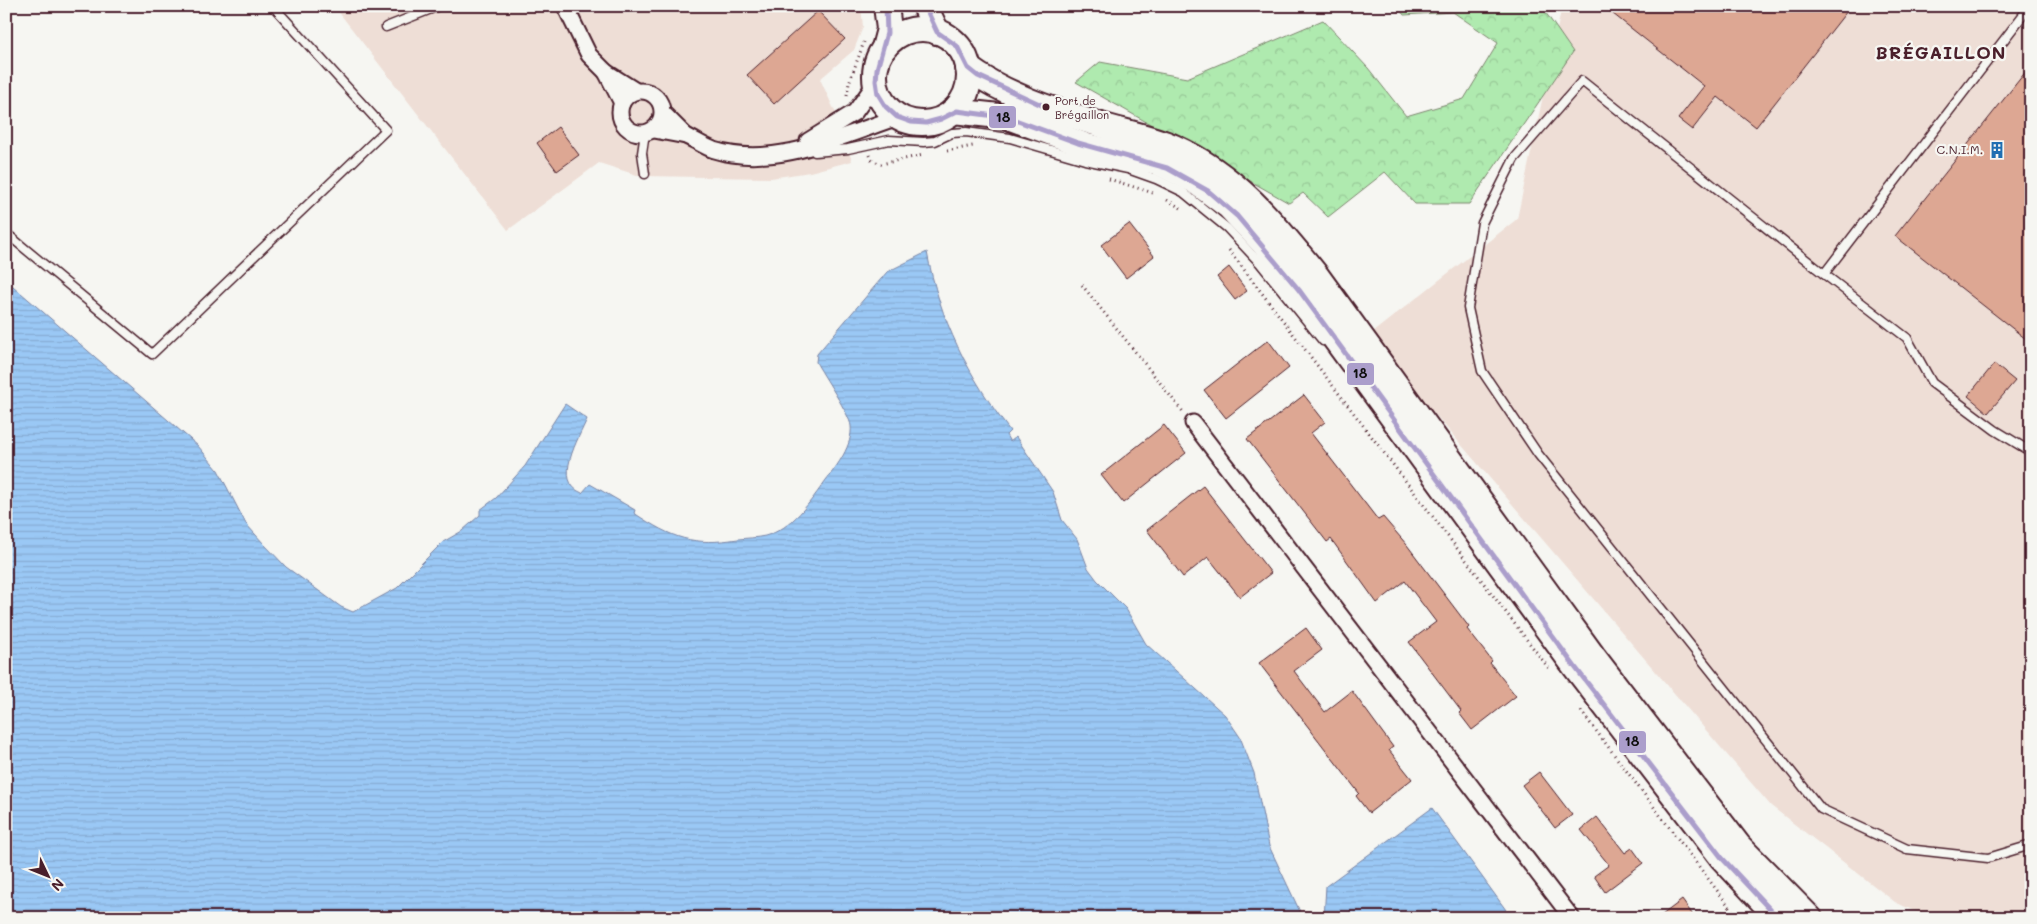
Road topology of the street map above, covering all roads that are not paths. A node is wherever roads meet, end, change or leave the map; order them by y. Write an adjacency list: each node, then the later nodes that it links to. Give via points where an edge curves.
1 (273, 6): 22 (lane, via 386,130 152,354)
2 (439, 6): 7 (lane)
3 (565, 6): 11 (street, via 589,55)
4 (886, 6): 9 (main road, via 889,29)
5 (925, 6): 8 (main road)
6 (2030, 6): 23 (lane)
7 (386, 28)
8 (937, 32): 9 (main road, via 908,31); 10 (main road, via 957,46)
9 (875, 43): 12 (main road)
10 (968, 68): 15 (main road, via 966,92); 32 (main road, via 978,76 1046,107 1172,146 1206,163 1245,193 1280,230 1316,276 1593,656 1739,846)
11 (606, 72): 13 (street); 14 (street)
12 (875, 84): 17 (main road, via 879,97); 20 (street, via 855,112 840,124)
13 (636, 91): 14 (street); 16 (street, via 655,95)
14 (622, 103): 18 (street, via 620,116 626,128 638,134)
15 (953, 111): 17 (main road, via 926,123 909,122); 26 (main road, via 1008,117 1087,146 1156,162 1192,180 1229,207 1263,243)
16 (663, 113): 18 (street, via 660,122); 19 (street)
17 (898, 117): 20 (street)
18 (649, 132): 19 (street); 21 (lane, via 642,153)
19 (686, 136): 20 (street, via 714,150 752,155)
20 (785, 154): 24 (lane, via 848,149 888,140 935,141 952,133 986,133 1156,179 1183,192 1227,228 1260,263)
21 (645, 174)
22 (6, 233)
23 (1824, 274): 28 (lane, via 1907,338 1932,383 1995,430); 29 (lane, via 1582,81 1514,159 1482,223 1468,308 1482,371 1538,454 1821,809 1907,850 1988,858)
24 (1327, 346)
25 (1334, 353): 26 (lane)
26 (1391, 416): 31 (main road, via 1692,820 1722,858)
27 (1193, 423): 30 (street)
28 (2031, 452)
29 (2031, 845)
30 (1572, 918)
31 (1778, 918)
32 (1810, 918)

